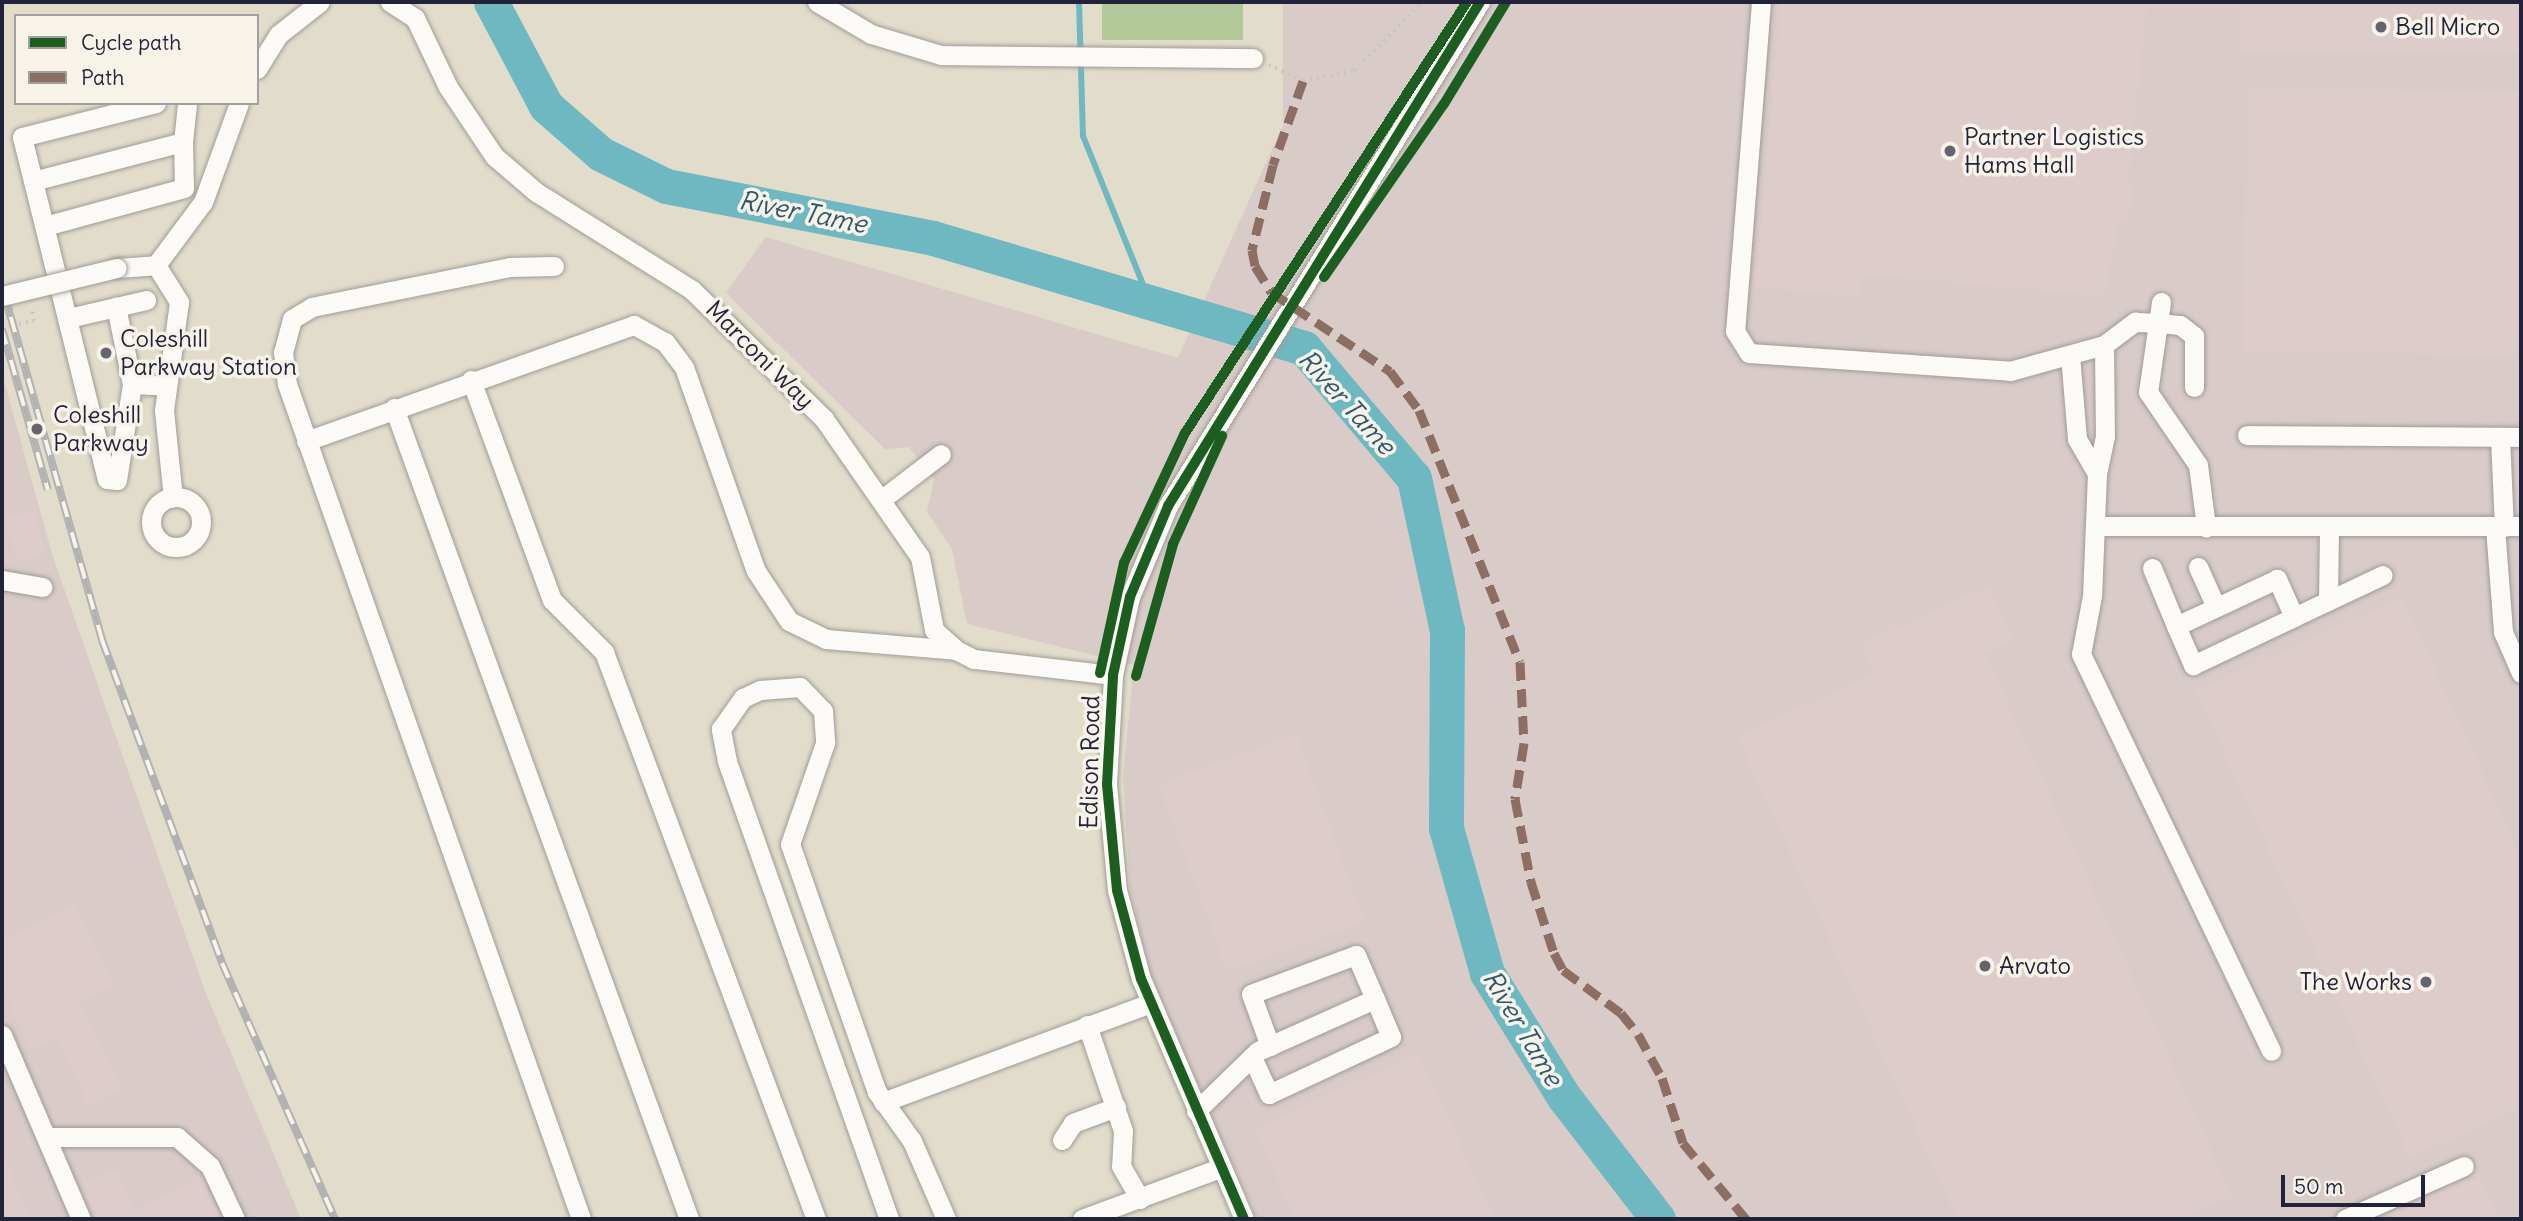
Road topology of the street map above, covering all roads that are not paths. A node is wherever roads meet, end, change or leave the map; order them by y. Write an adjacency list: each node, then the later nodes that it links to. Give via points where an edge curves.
1 (320, 2): 7 (street, via 278,35)
2 (390, 2): 36 (street, Marconi Way, via 415,18 448,87 494,156 536,192 692,290 737,329 824,419)
3 (817, 2): 6 (street, via 908,48 941,55)
4 (1480, 2): 52 (street, Edison Road, via 1168,506 1130,597)
5 (1761, 2): 23 (street, via 1735,331 1740,344 1763,358 2010,371)
6 (1253, 58)
7 (259, 66)
8 (148, 105): 12 (street, via 22,136)
9 (187, 105): 11 (street)
10 (238, 105): 14 (street, via 203,202)
11 (183, 142): 12 (street); 13 (street, via 184,188)
12 (33, 181): 13 (street)
13 (45, 226): 20 (street)
14 (156, 265): 16 (street, bridge, via 117,268); 26 (street, via 179,302)
15 (554, 266): 32 (street, via 473,273 302,310 286,330 283,352)
16 (2, 296)
17 (146, 300): 19 (street)
18 (2161, 302): 21 (street)
19 (116, 307): 20 (street); 25 (street)
20 (68, 318): 25 (street, via 107,479 117,480)
21 (2160, 323): 22 (street, via 2135,322); 27 (street, via 2180,326 2194,336); 38 (street, via 2148,392 2198,465)
22 (2104, 345): 23 (street); 34 (street, via 2105,436)
23 (2070, 355): 34 (street, via 2077,439)
24 (471, 380): 28 (street); 50 (street, via 622,326 651,331 684,367 771,602 789,621 826,639); 72 (street, via 552,600 604,652)
25 (132, 384): 26 (street)
26 (167, 386): 35 (street)
27 (2194, 387)
28 (394, 408): 32 (street); 71 (street)
29 (2246, 435): 30 (street)
30 (2500, 437): 31 (street); 39 (street)
31 (2521, 437)
32 (306, 440): 70 (street)
33 (941, 454): 36 (street)
34 (2097, 473): 37 (street)
35 (173, 498)
36 (882, 499): 50 (street, Marconi Way, via 928,577 934,629)
37 (2096, 526): 38 (street); 58 (street, via 2092,596 2081,654)
38 (2206, 527): 40 (street)
39 (2507, 527): 40 (street); 51 (street, via 2503,632)
40 (2329, 528): 46 (street)
41 (2198, 567): 47 (street)
42 (2152, 568): 49 (street)
43 (2383, 575): 46 (street)
44 (2, 580): 45 (street)
45 (42, 587)
46 (2328, 601): 48 (street)
47 (2216, 607): 48 (street, via 2277,579); 49 (street)
48 (2294, 617): 49 (street, via 2193,665)
49 (2176, 626)
50 (956, 650): 52 (street, via 974,659)
51 (2521, 673)
52 (1113, 675): 54 (street, Edison Road, via 1109,838 1117,890)
53 (1375, 999): 57 (street); 57 (street, via 1356,955 1251,994); 59 (street, via 1391,1037 1294,1083 1269,1094)
54 (1151, 1003): 55 (street); 62 (street, Edison Road)
55 (1087, 1025): 60 (street); 61 (street)
56 (2, 1035): 63 (street)
57 (1270, 1046): 59 (street)
58 (2271, 1051)
59 (1252, 1057): 62 (street)
60 (883, 1102): 73 (street, via 790,844 825,743 823,711 800,687 761,690 743,698 721,729 727,761); 74 (street, via 912,1140)
61 (1116, 1107): 64 (street, via 1073,1123); 67 (street, via 1123,1131 1121,1166)
62 (1196, 1111): 66 (street, Edison Road)
63 (50, 1137): 68 (street); 69 (street, via 177,1137 210,1166)
64 (1062, 1140)
65 (2464, 1166): 77 (street)
66 (1220, 1168): 67 (street); 76 (street, Edison Road)
67 (1140, 1199): 75 (street)
68 (81, 1219)
69 (235, 1219)
70 (581, 1219)
71 (689, 1219)
72 (816, 1219)
73 (889, 1219)
74 (946, 1219)
75 (1082, 1219)
76 (1244, 1219)
77 (2345, 1219)

